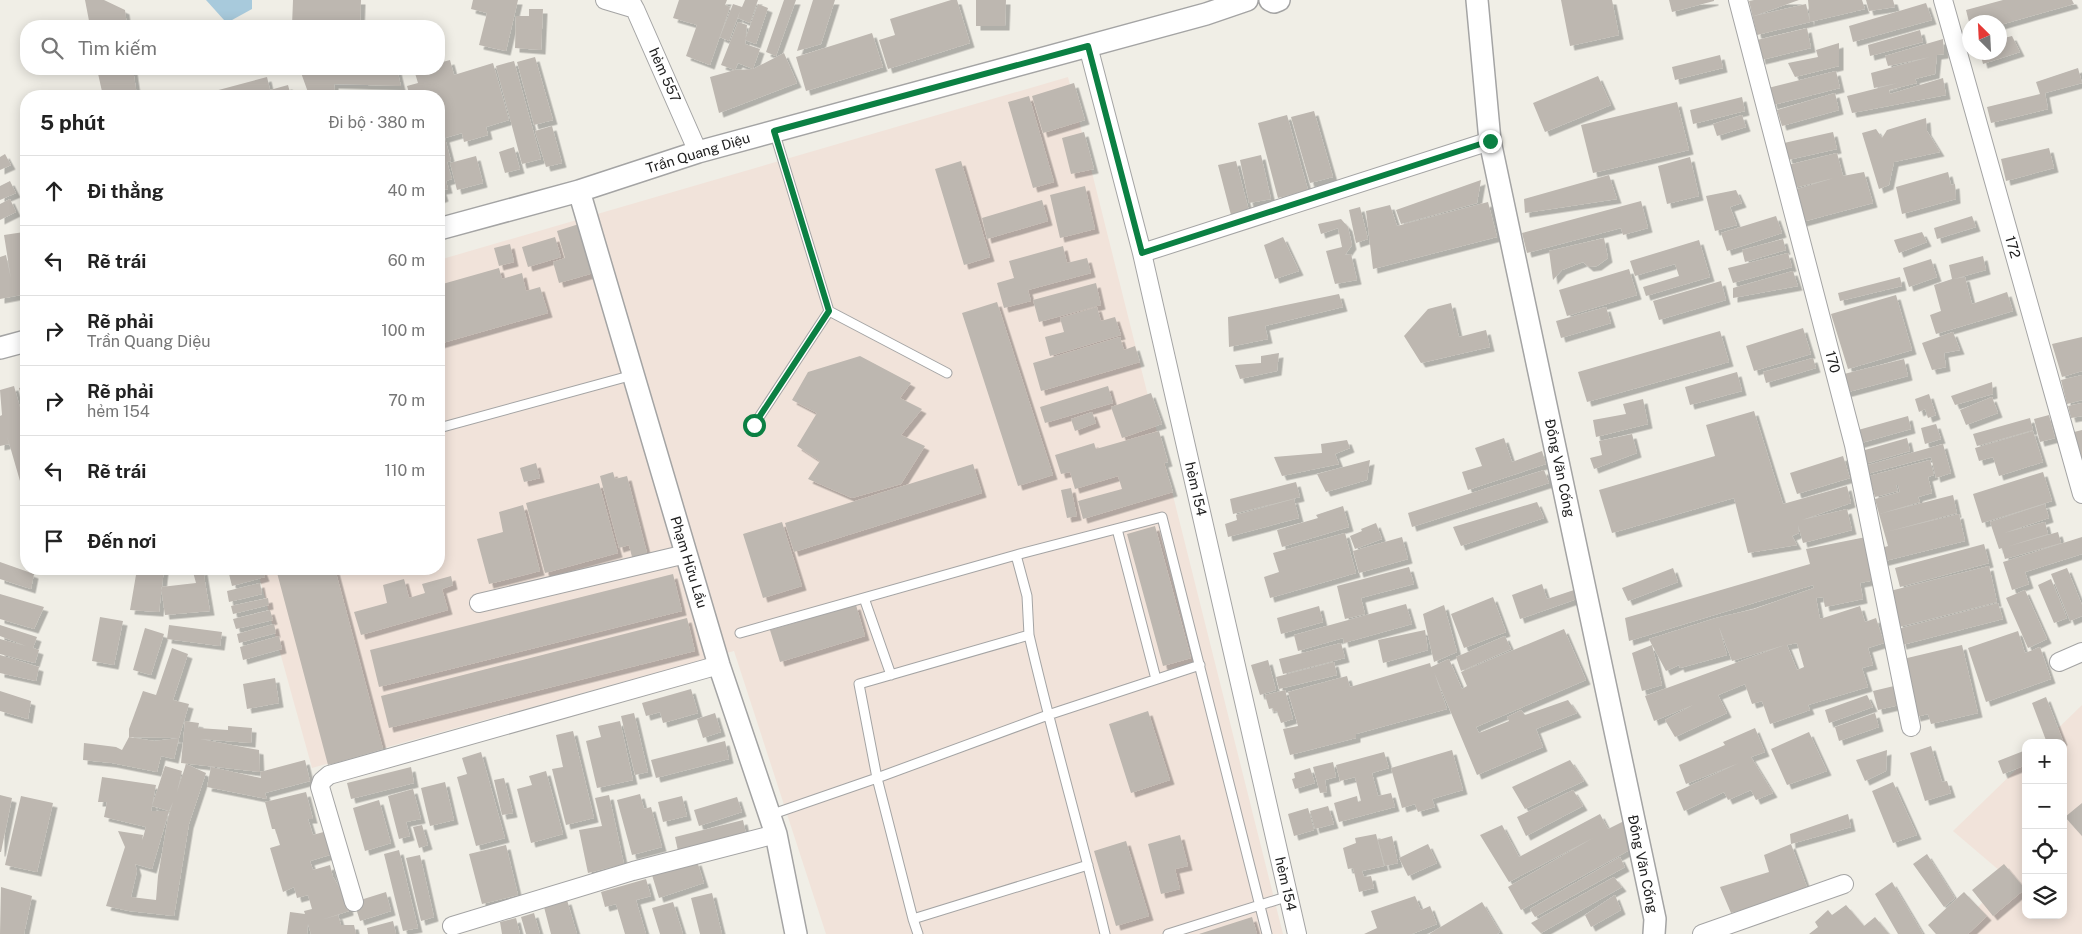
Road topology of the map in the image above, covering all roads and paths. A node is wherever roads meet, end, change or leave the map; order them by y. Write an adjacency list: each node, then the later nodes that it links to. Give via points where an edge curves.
1 (605, 0): 8 (street)
2 (1248, 0): 9 (street, Trần Quang Diệu)
3 (1270, 0): 4 (street)
4 (1279, 0)
5 (1477, 0): 12 (street, Đồng Văn Cống)
6 (1738, 0): 39 (street, 170, via 1854,446)
7 (1943, 0): 24 (street, 172)
8 (632, 4): 13 (street, hẻm 557)
9 (1208, 7): 10 (street, Trần Quang Diệu)
10 (1088, 46): 11 (street, Trần Quang Diệu); 16 (street, hẻm 154)
11 (774, 131): 13 (street, Trần Quang Diệu); 17 (lane)
12 (1490, 141): 16 (street); 55 (street, Đồng Văn Cống, via 1655,919)
13 (698, 152): 14 (street, Trần Quang Diệu)
14 (579, 191): 15 (street, Trần Quang Diệu); 21 (street, Phạm Hữu Lầu)
15 (445, 227)
16 (1142, 253): 44 (street, hẻm 154)
17 (829, 311): 20 (lane); 22 (lane)
18 (20, 342): 19 (street)
19 (2, 343)
20 (947, 373)
21 (633, 375): 23 (lane); 26 (street, Phạm Hữu Lầu)
22 (754, 425)
23 (445, 426)
24 (2082, 494)
25 (1117, 529): 27 (lane); 35 (lane, via 1162,518); 37 (lane)
26 (686, 554): 29 (street); 34 (street, Phạm Hữu Lầu)
27 (1016, 555): 28 (lane); 31 (lane, via 1027,596)
28 (864, 598): 30 (lane); 36 (lane)
29 (479, 603)
30 (740, 633)
31 (1029, 635): 36 (lane); 38 (lane)
32 (2082, 652): 33 (street)
33 (2059, 662)
34 (719, 664): 41 (street, Phạm Hữu Lầu); 45 (street, via 329,775 320,787)
35 (1200, 665): 37 (lane); 46 (lane)
36 (890, 675): 40 (lane, via 859,684)
37 (1156, 679): 38 (lane)
38 (1048, 715): 40 (lane); 42 (lane)
39 (1910, 728)
40 (877, 778): 41 (lane); 47 (lane)
41 (773, 824): 48 (street); 49 (street, Phạm Hữu Lầu)
42 (1088, 865): 47 (lane); 51 (lane)
43 (1844, 884): 56 (street)
44 (1289, 896): 46 (lane); 54 (street, hẻm 154)
45 (354, 902)
46 (1261, 906): 52 (lane); 53 (lane)
47 (914, 918): 50 (lane)
48 (452, 926)
49 (796, 934)
50 (918, 934)
51 (1105, 934)
52 (1168, 934)
53 (1267, 934)
54 (1297, 934)
55 (1654, 934)
56 (1702, 934)

